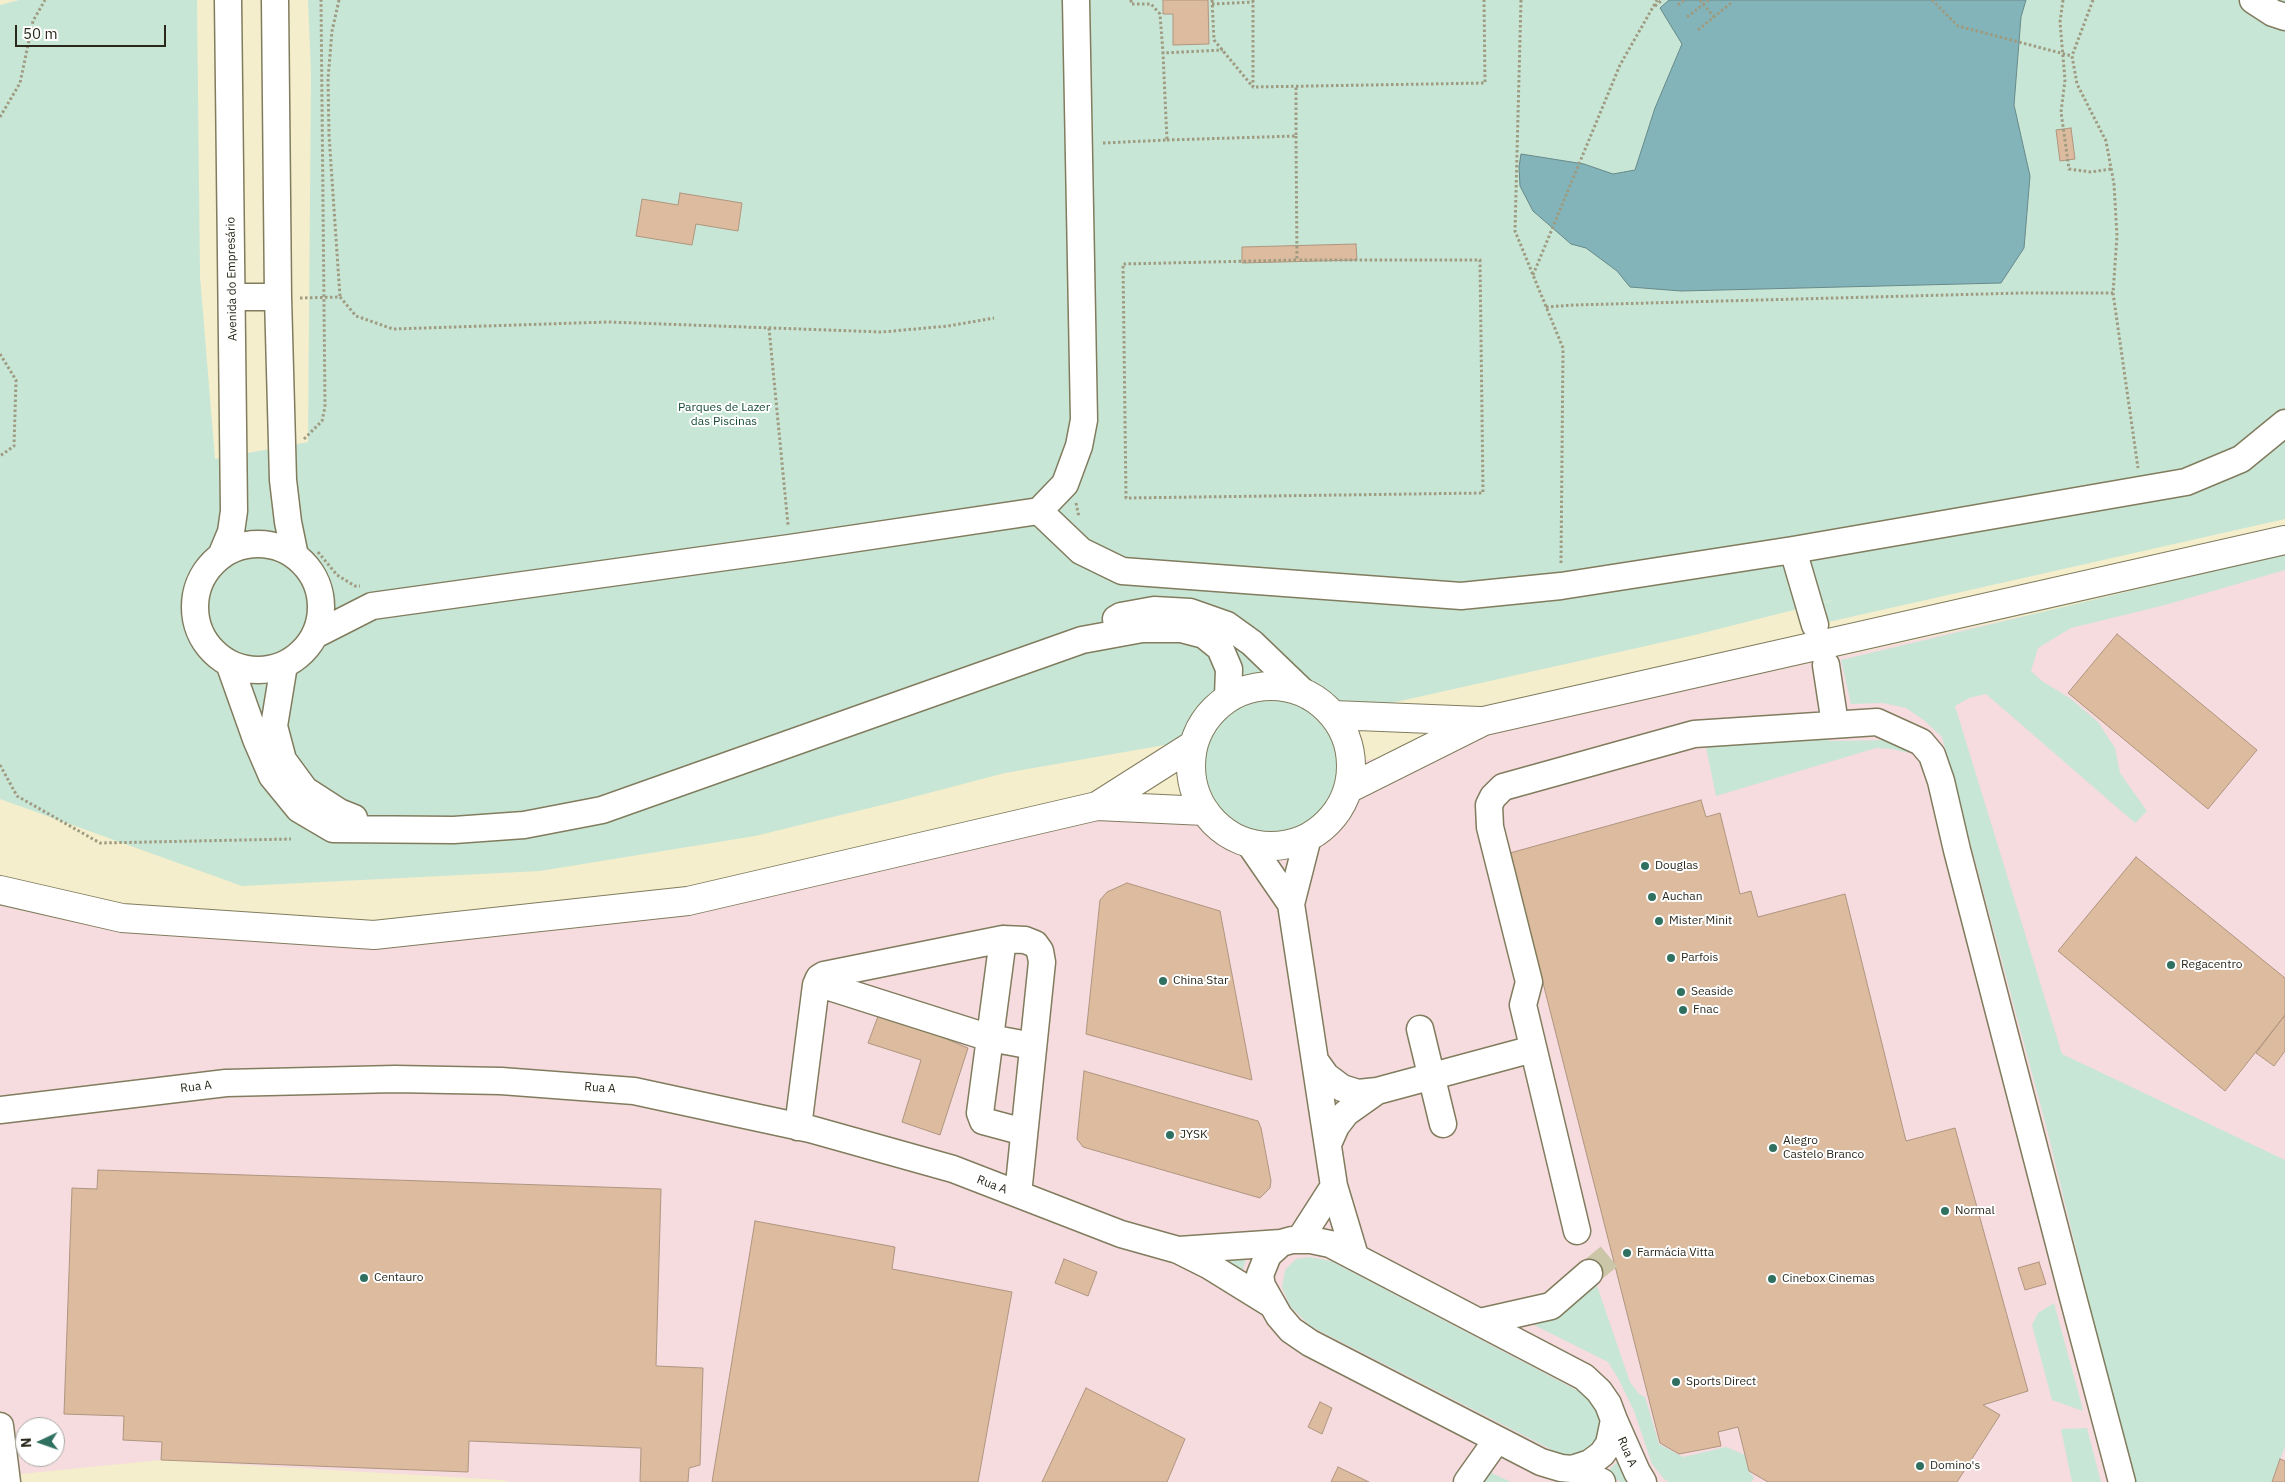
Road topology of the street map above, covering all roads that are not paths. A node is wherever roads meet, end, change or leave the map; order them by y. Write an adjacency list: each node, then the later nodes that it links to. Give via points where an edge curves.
1 (228, 0): 6 (street, Avenida do Empresário)
2 (275, 0): 7 (street)
3 (1076, 0): 9 (street, via 1084,420 1079,446 1065,484)
4 (2254, 0): 5 (street)
5 (2285, 17)
6 (232, 297): 7 (street); 13 (street, Avenida do Empresário, via 234,511 231,532)
7 (278, 298): 12 (street, via 288,522)
8 (2285, 423): 11 (street, via 2241,459 2186,482)
9 (1040, 511): 11 (street, via 1082,551 1122,571 1461,596 1561,586); 15 (street, via 790,548)
10 (2285, 540): 25 (main road)
11 (1792, 550): 16 (street)
12 (306, 553): 13 (street, via 258,544 239,547); 14 (street)
13 (221, 556): 19 (street, via 207,570 198,588 194,608 198,628 207,645)
14 (319, 592): 15 (street); 17 (street, via 321,614)
15 (368, 596): 17 (street)
16 (1815, 625)
17 (315, 635): 21 (street, via 302,653)
18 (1082, 640): 22 (street, via 1121,616 1154,610 1190,612 1233,629); 23 (street, via 1142,629 1181,629 1204,635 1220,648 1229,669); 31 (street, via 602,810 524,825)
19 (229, 663): 21 (street, via 241,669 263,671); 31 (street, via 272,776 299,808 333,829)
20 (1826, 665): 26 (street)
21 (284, 666): 31 (street, via 274,726 283,760 305,790 339,812)
22 (1303, 692): 23 (main road, via 1284,686 1265,686 1246,689); 24 (main road, via 1320,702)
23 (1228, 698): 27 (main road, via 1212,710)
24 (1333, 716): 25 (main road); 28 (main road, via 1344,732 1350,750)
25 (1484, 721): 28 (main road)
26 (1835, 724): 41 (street, via 1694,734 1503,787 1492,797 1490,827 1529,982 1522,1005); 67 (street, via 1877,722 1921,742 1932,756 1941,781 2012,1098)
27 (1193, 745): 29 (main road); 30 (main road, via 1190,768 1194,791)
28 (1348, 789): 32 (main road, via 1325,825)
29 (1096, 806): 30 (main road); 34 (main road, via 688,901 374,935 122,918)
30 (1205, 812): 33 (main road, via 1224,831)
31 (385, 831)
32 (1308, 837): 33 (main road, via 1282,845); 35 (street)
33 (1249, 843): 35 (street)
34 (0, 890)
35 (1291, 904): 42 (street)
36 (1003, 939): 37 (street, via 824,975); 39 (street); 40 (street, via 1025,940 1035,944 1040,952 1042,962)
37 (817, 983): 39 (street); 47 (street)
38 (1420, 1029): 43 (street)
39 (990, 1038): 40 (street); 48 (street, via 980,1114 983,1121)
40 (1033, 1046): 48 (street)
41 (1533, 1049): 43 (street); 52 (street)
42 (1316, 1062): 44 (street, via 1326,1076 1342,1088 1358,1093); 49 (street)
43 (1431, 1075): 44 (street); 46 (street)
44 (1377, 1091): 49 (street, via 1346,1113)
45 (0, 1110): 47 (street, Rua A, via 226,1083 501,1081 634,1091)
46 (1443, 1124)
47 (798, 1127): 51 (street, Rua A, via 953,1170)
48 (1024, 1132): 51 (street)
49 (1328, 1144): 50 (street)
50 (1334, 1186): 53 (street); 55 (street)
51 (1018, 1194): 54 (street, Rua A, via 1121,1234)
52 (1577, 1231)
53 (1291, 1241): 54 (street, Rua A); 55 (street, Rua A, via 1330,1244); 57 (street, via 1268,1255 1260,1275)
54 (1178, 1250): 57 (street, Rua A)
55 (1354, 1256): 58 (street, Rua A)
56 (1589, 1273): 58 (street, via 1551,1306)
57 (1270, 1304): 61 (street, via 1291,1330 1310,1343)
58 (1480, 1322): 59 (street, Rua A, via 1584,1377 1599,1391)
59 (1614, 1420): 62 (street, via 1612,1434 1602,1454 1590,1463); 66 (street, Rua A)
60 (0, 1426): 63 (street)
61 (1496, 1440): 62 (street); 64 (street)
62 (1563, 1473): 65 (street)
63 (7, 1482)
64 (1468, 1482)
65 (1602, 1482)
66 (1643, 1482)
67 (2122, 1482)

